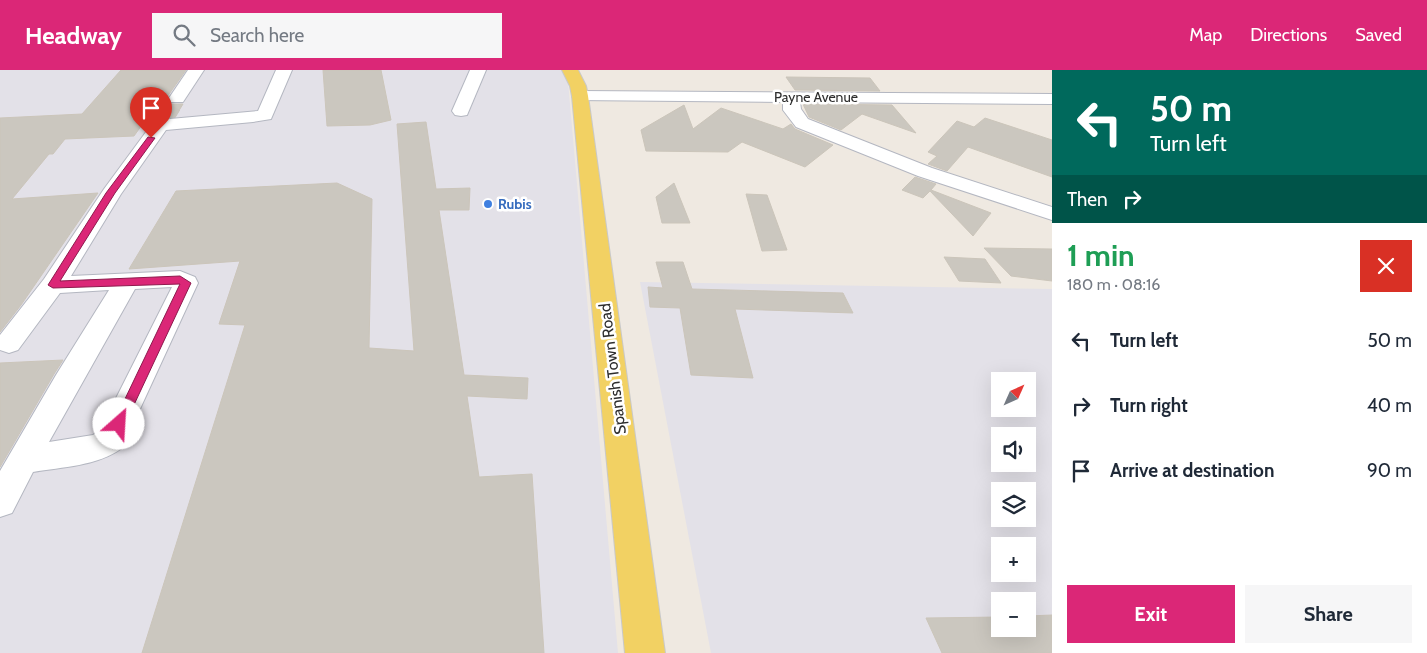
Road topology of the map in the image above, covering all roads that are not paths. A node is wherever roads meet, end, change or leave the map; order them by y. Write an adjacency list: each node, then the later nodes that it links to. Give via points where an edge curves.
1 (196, 70): 6 (street)
2 (284, 70): 11 (street, via 267,113 262,116 162,123 111,193)
3 (478, 70): 8 (street)
4 (578, 80): 5 (street, Payne Avenue); 15 (main road, Spanish Town Road)
5 (791, 97): 7 (street, Payne Avenue); 9 (street, via 792,110 802,123 925,172)
6 (177, 98)
7 (1052, 99)
8 (461, 111)
9 (1052, 214)
10 (128, 281): 11 (street); 13 (street); 13 (street, via 180,279 186,283 111,439 100,447)
11 (53, 285): 12 (street)
12 (9, 343)
13 (24, 460): 14 (street)
14 (2, 497)
15 (645, 653)

